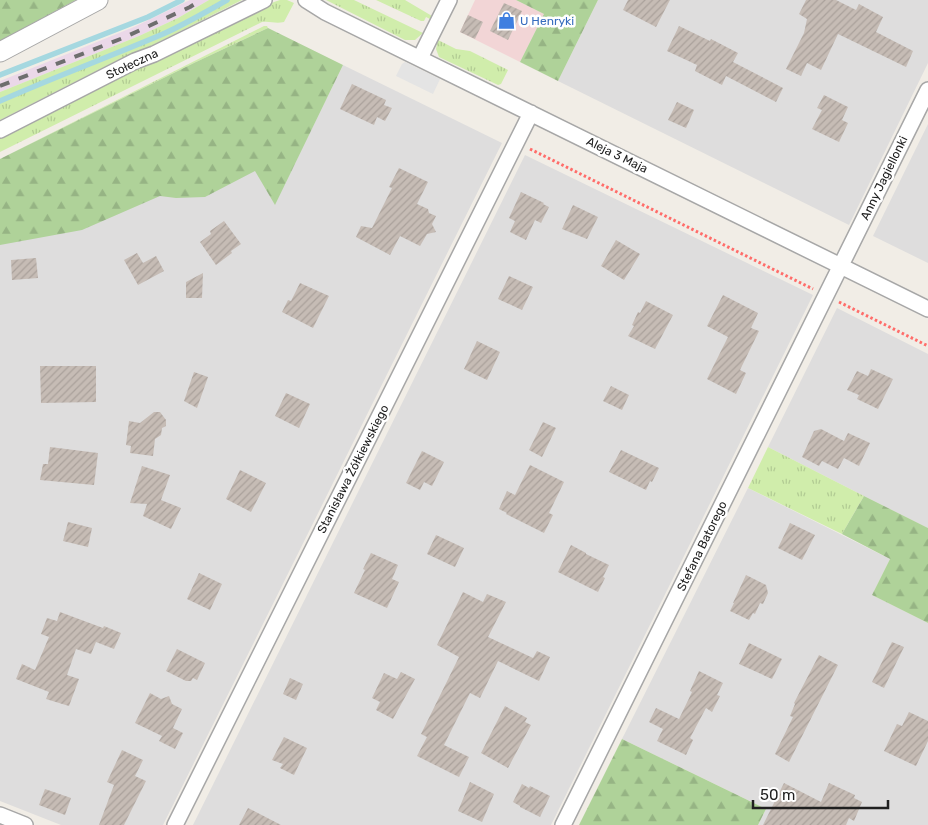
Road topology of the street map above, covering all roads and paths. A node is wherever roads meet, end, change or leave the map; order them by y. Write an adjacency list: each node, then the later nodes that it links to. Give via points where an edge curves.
1 (98, 0): 5 (street)
2 (264, 0): 9 (street, Stołeczna)
3 (306, 0): 6 (street, Aleja 3 Maja)
4 (449, 0): 6 (street)
5 (0, 52)
6 (420, 58): 8 (street, Aleja 3 Maja)
7 (928, 90): 11 (street, Anny Jagiellonki)
8 (531, 113): 11 (street, Aleja 3 Maja); 17 (street, Stanisława Żółkiewskiego)
9 (0, 130)
10 (525, 147): 12 (path)
11 (840, 266): 12 (street, Stefana Batorego); 13 (street, Aleja 3 Maja)
12 (826, 296): 14 (path); 18 (street, Stefana Batorego)
13 (928, 310)
14 (928, 346)
15 (0, 816): 16 (street)
16 (25, 825)
17 (175, 825)
18 (563, 825)

